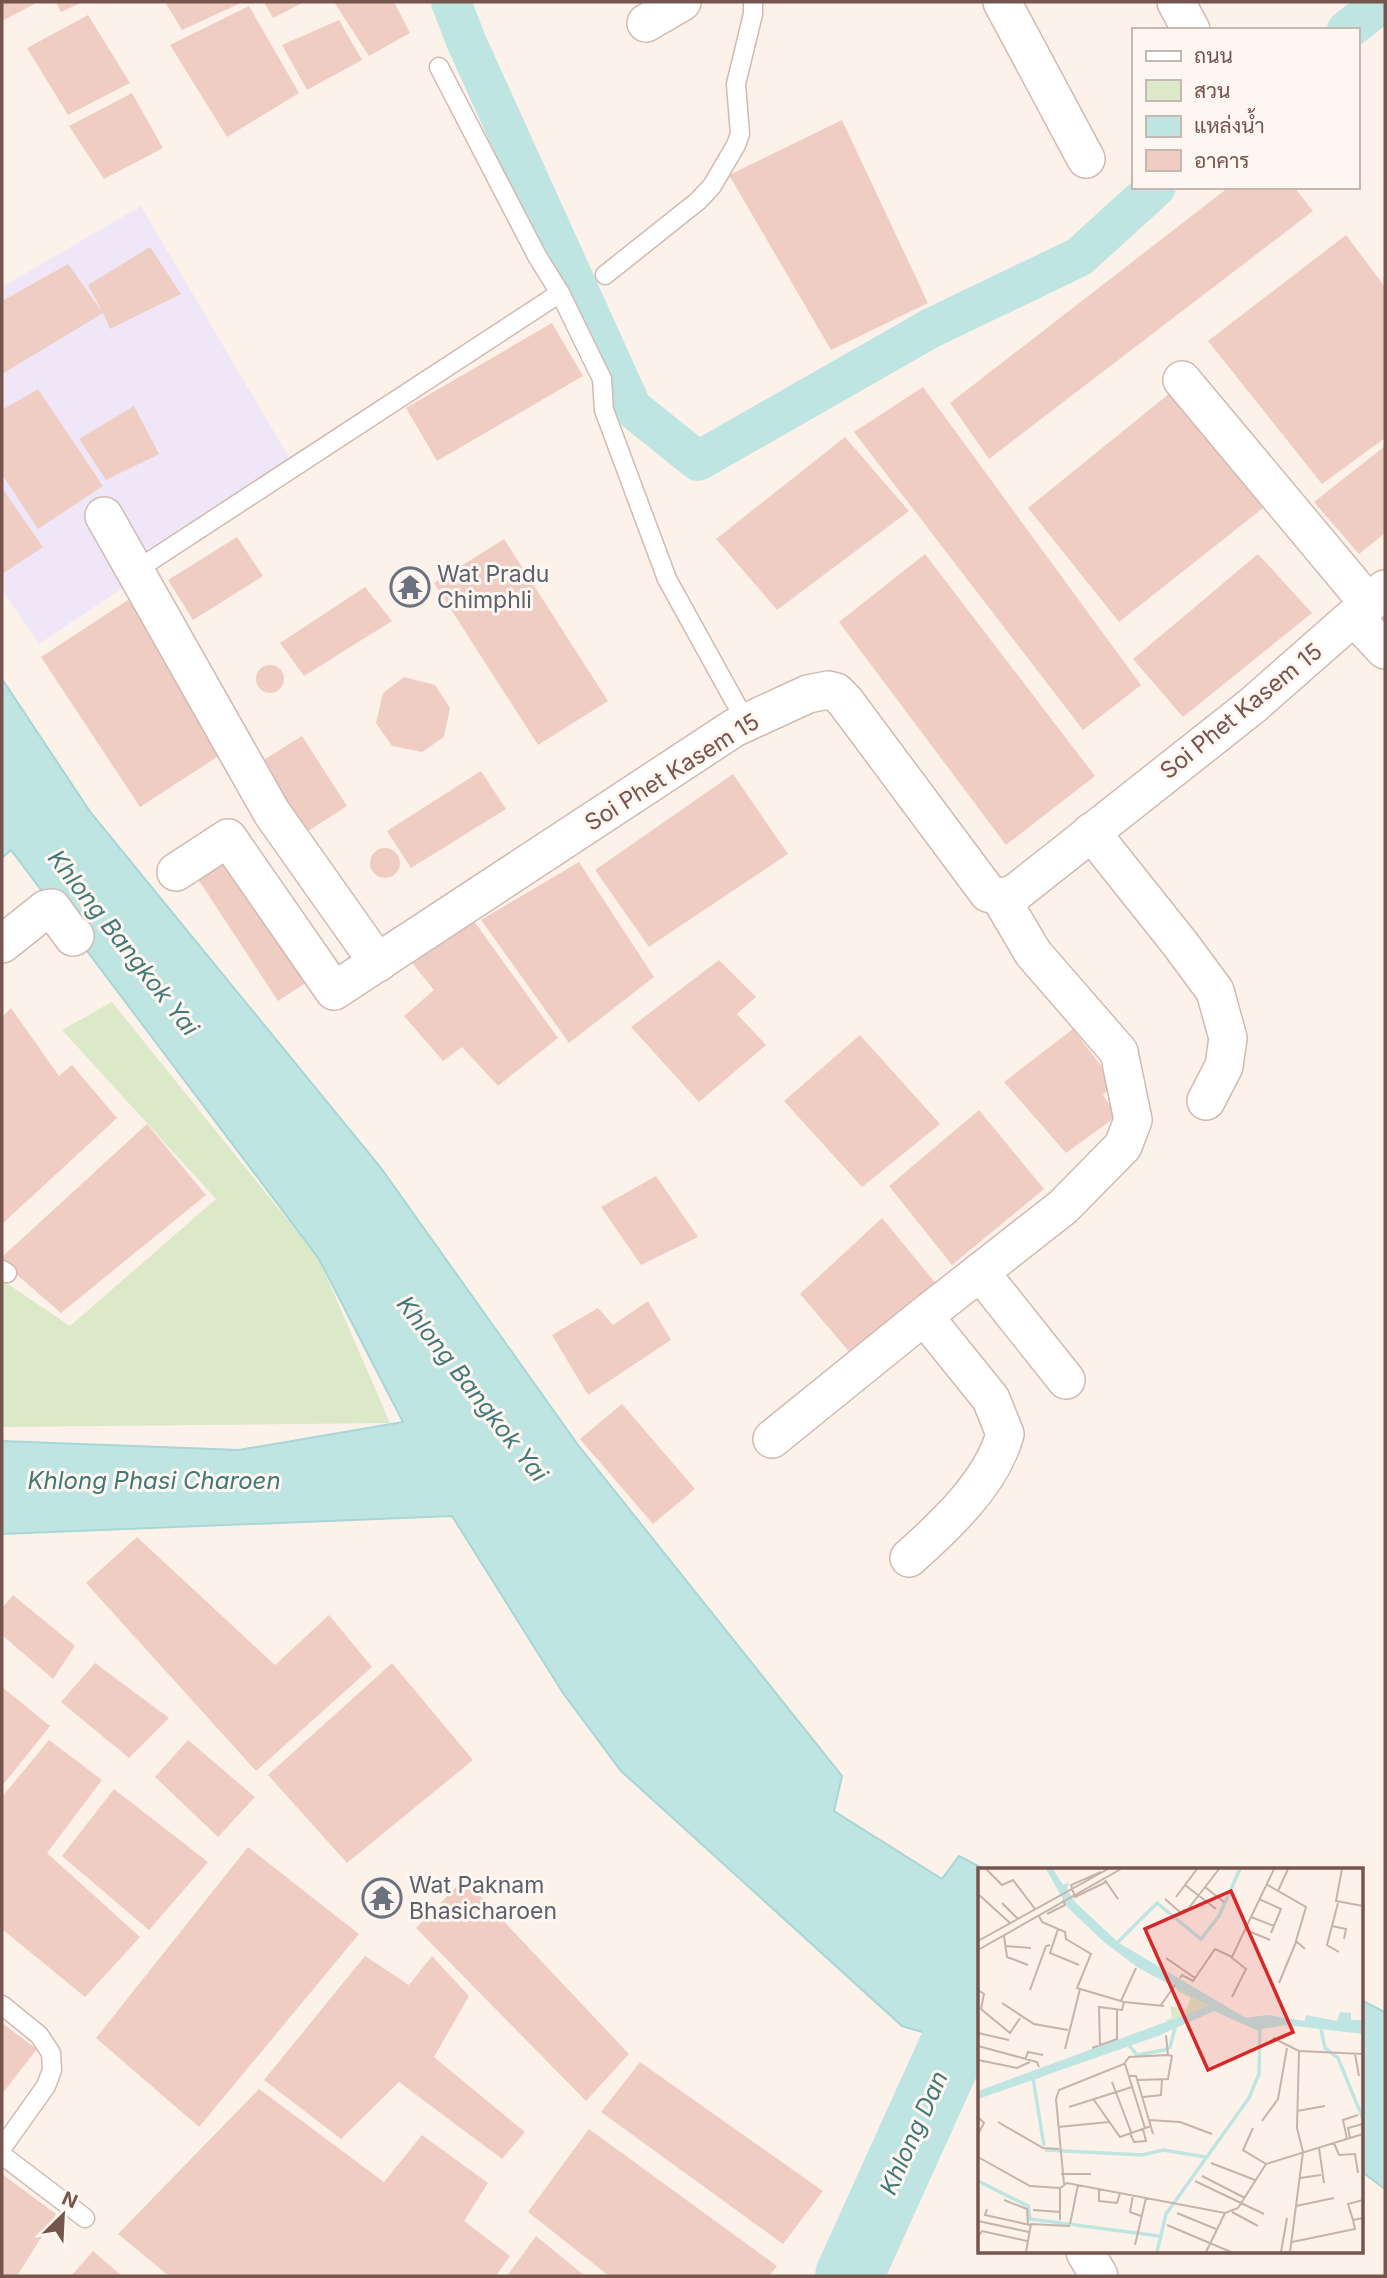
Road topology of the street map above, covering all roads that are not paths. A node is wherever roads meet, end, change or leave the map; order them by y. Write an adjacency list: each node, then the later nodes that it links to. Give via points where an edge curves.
1 (682, 2): 5 (street)
2 (753, 2): 9 (lane, via 736,84 740,134 736,145 698,201)
3 (1002, 2): 8 (street)
4 (1177, 2): 6 (street)
5 (646, 23)
6 (1190, 28)
7 (439, 67): 10 (lane)
8 (1086, 159)
9 (605, 275)
10 (560, 293): 13 (lane); 16 (lane, via 602,379 604,410 667,579)
11 (1182, 380): 14 (street)
12 (104, 516): 13 (street)
13 (135, 571): 17 (street)
14 (1369, 604): 15 (street); 18 (street, Soi Phet Kasem 15, via 1252,706)
15 (1385, 650)
16 (746, 723): 21 (street, Soi Phet Kasem 15, via 808,694 836,692 988,893); 24 (street, Soi Phet Kasem 15)
17 (272, 814): 19 (street); 24 (street)
18 (1091, 832): 21 (street, Soi Phet Kasem 15, via 1014,894); 25 (street, via 1215,992 1228,1038 1224,1066)
19 (228, 838): 20 (street); 24 (street, Soi Phet Kasem 15, via 334,991)
20 (176, 872)
21 (1000, 897): 26 (street, via 1033,953 1119,1052 1133,1120 1123,1146 1063,1207)
22 (75, 936): 23 (street, via 52,908)
23 (2, 944)
24 (378, 963)
25 (1206, 1101)
26 (980, 1272): 27 (street); 28 (street)
27 (924, 1315): 29 (street); 30 (street, via 990,1399 1005,1434 993,1464 946,1525)
28 (1066, 1380)
29 (772, 1439)
30 (909, 1558)
31 (2, 2005): 32 (lane, via 39,2035 51,2053 52,2070 46,2086)
32 (2, 2148)
33 (2, 2155): 34 (lane)
34 (85, 2218)
35 (1086, 2254): 36 (street)
36 (1098, 2276)

